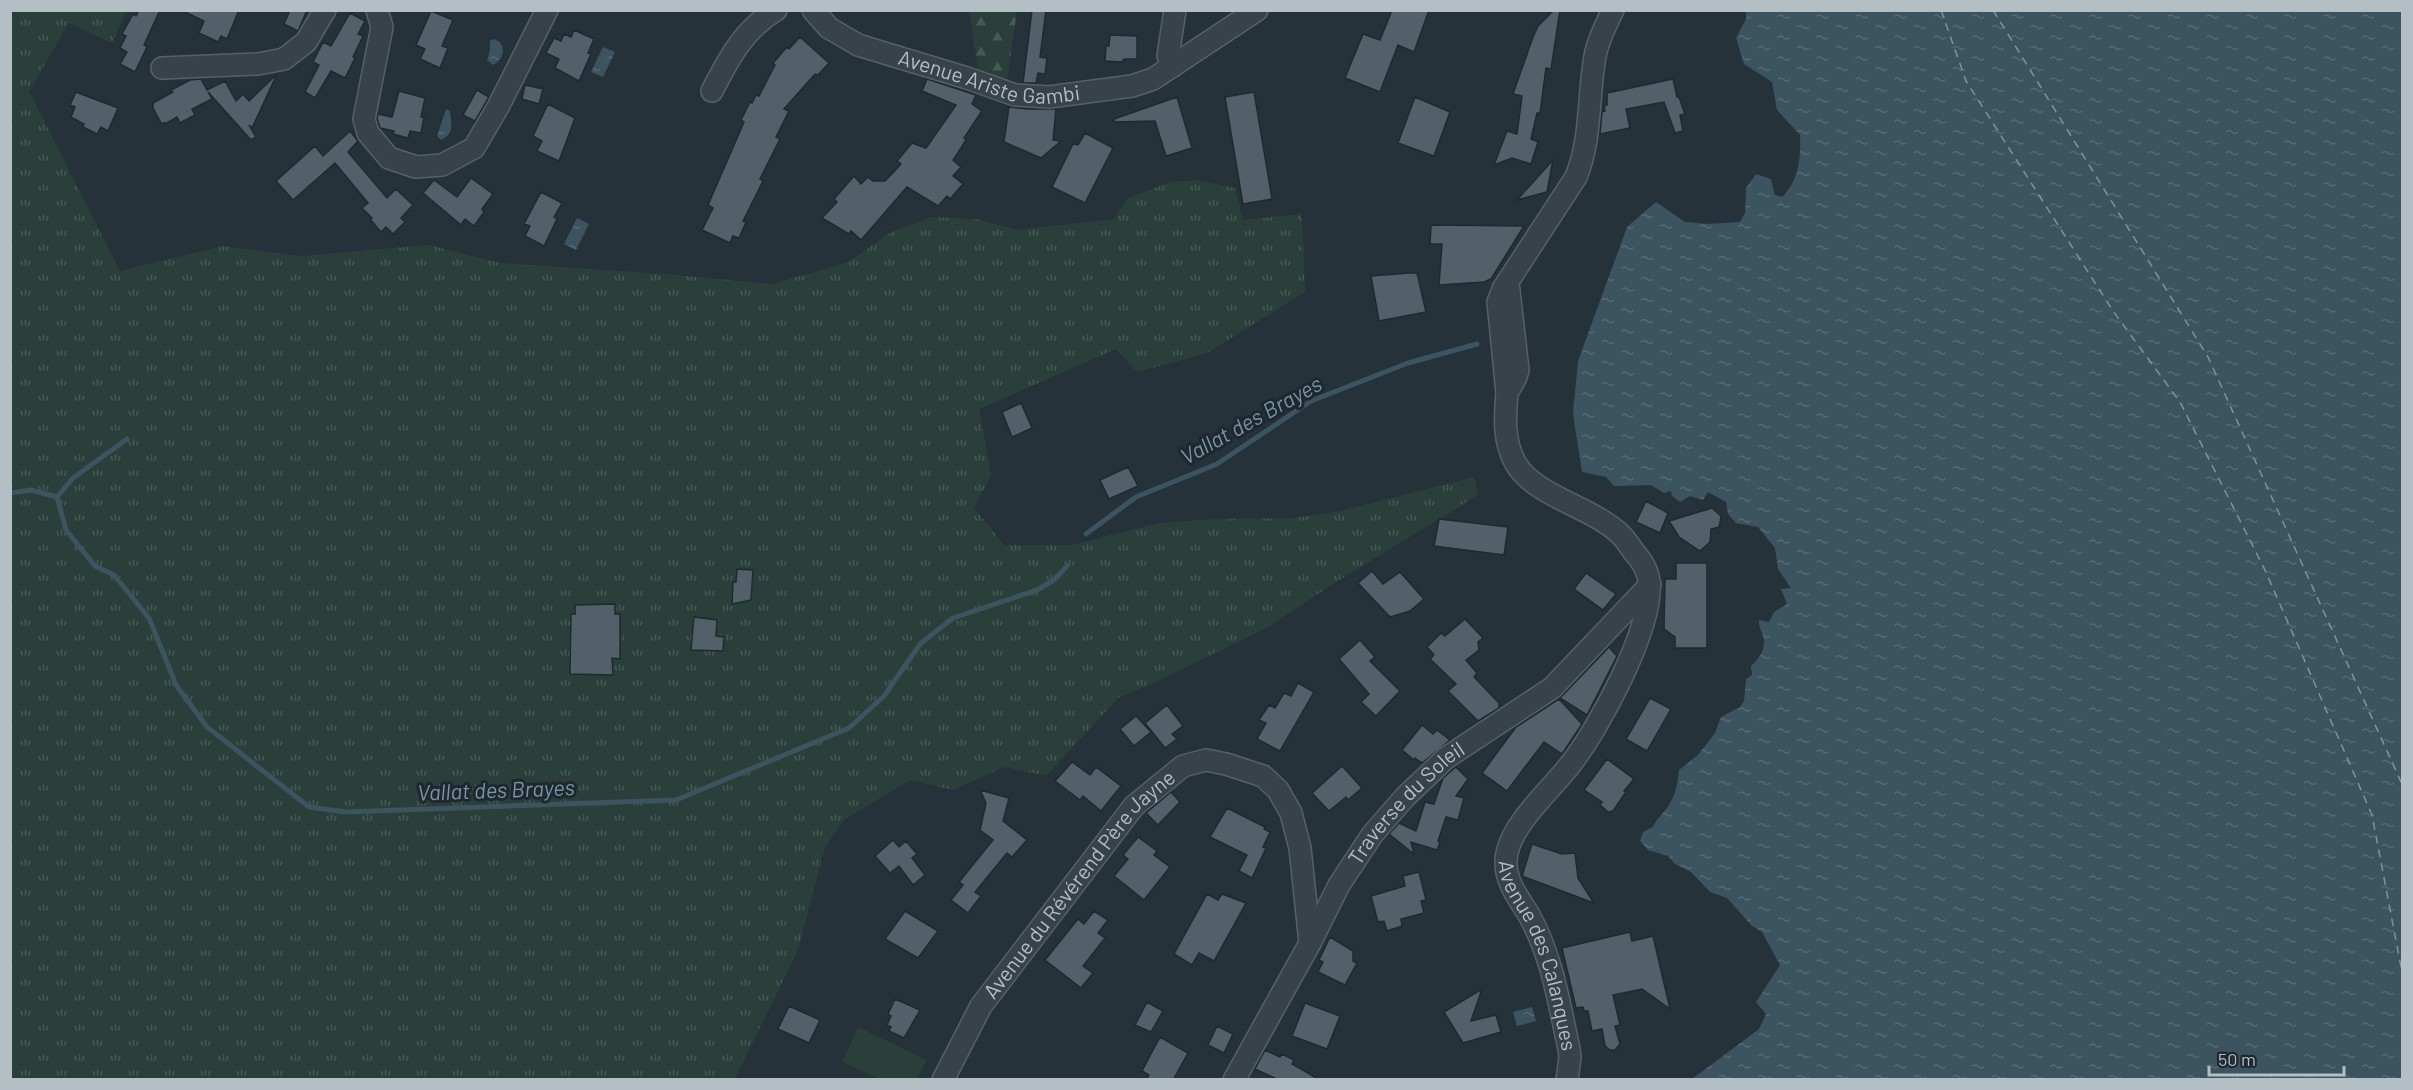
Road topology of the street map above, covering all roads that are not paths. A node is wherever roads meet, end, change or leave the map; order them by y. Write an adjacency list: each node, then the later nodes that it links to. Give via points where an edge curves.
1 (325, 10): 10 (street, via 306,42 284,59 258,64)
2 (377, 10): 3 (street, via 382,27 364,119 368,133 389,158 416,167 442,165 474,148)
3 (547, 10)
4 (776, 10): 11 (street, via 748,31)
5 (813, 10): 9 (street, Avenue Ariste Gambi, via 829,28 858,45 1015,95 1049,97 1132,86)
6 (1175, 10): 9 (street, via 1168,56)
7 (1257, 10): 9 (street, Avenue Ariste Gambi)
8 (1613, 10): 12 (street, via 1594,61 1587,141 1576,177 1498,302 1507,393 1507,442 1516,464 1535,483 1620,533 1643,564)
9 (1173, 66)
10 (162, 68)
11 (712, 90)
12 (1650, 585): 13 (street, Traverse du Soleil, via 1552,688 1446,758 1405,797 1372,835 1339,885); 16 (street, Avenue des Calanques, via 1644,620 1608,707 1573,762 1534,804 1506,860 1511,884 1550,964 1569,1049)
13 (1310, 944): 14 (street, Avenue du Révérend Père Jayne, via 1300,848 1291,813 1278,790 1263,776 1226,764 1206,760 1183,766 1134,806 981,1006); 15 (street, Traverse du Soleil)
14 (944, 1080)
15 (1234, 1080)
16 (1567, 1080)

